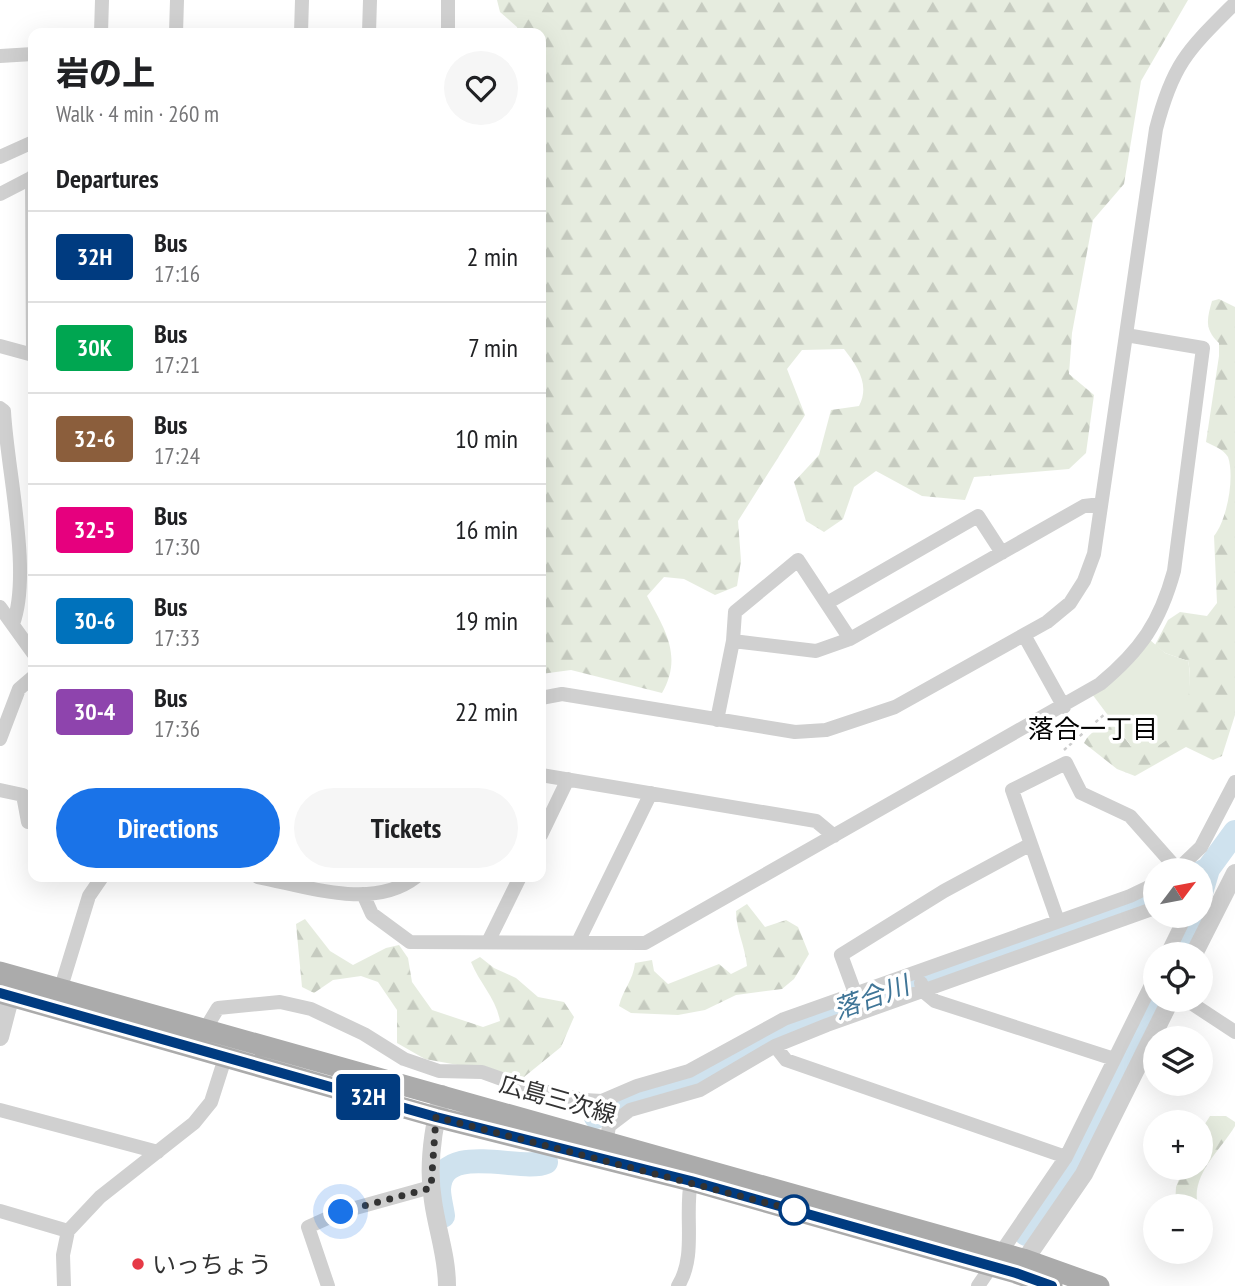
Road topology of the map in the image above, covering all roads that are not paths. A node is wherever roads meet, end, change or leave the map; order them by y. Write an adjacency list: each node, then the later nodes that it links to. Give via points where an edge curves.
1 (102, 0): 7 (street)
2 (177, 0): 8 (street)
3 (302, 0): 9 (street)
4 (370, 0): 10 (street)
5 (448, 0): 11 (street)
6 (1235, 3): 18 (street, via 1193,45 1166,90)
7 (101, 28)
8 (176, 28)
9 (301, 28)
10 (369, 28)
11 (447, 28)
12 (28, 54): 13 (street)
13 (0, 56)
14 (28, 144): 15 (street)
15 (0, 157)
16 (28, 180): 17 (street)
17 (0, 194)
18 (1126, 335): 22 (street); 33 (street, via 1203,348 1174,571 1148,637 1101,684)
19 (0, 345): 20 (street)
20 (28, 353)
21 (0, 408): 26 (street, via 17,515 18,609)
22 (1101, 504): 23 (street, via 1084,506); 27 (street, via 1094,554 1084,581 1070,603)
23 (1002, 553): 24 (street, via 978,516); 28 (street)
24 (827, 603): 28 (street); 29 (street, via 798,560 735,612)
25 (0, 607): 26 (street)
26 (13, 624): 30 (street)
27 (1024, 635): 33 (street); 34 (street, via 895,707 857,722 795,732)
28 (850, 639): 29 (street, via 816,650)
29 (733, 641): 34 (street)
30 (28, 646)
31 (28, 681): 35 (street, via 19,689)
32 (546, 697): 34 (street, via 562,694)
33 (1064, 706): 44 (street)
34 (717, 720)
35 (3, 722): 36 (street)
36 (0, 739)
37 (546, 776): 38 (street)
38 (568, 779): 41 (street); 43 (street)
39 (1235, 782): 47 (street, via 1201,848)
40 (0, 790): 42 (street, via 23,795)
41 (651, 793): 44 (street, via 816,821); 59 (street)
42 (28, 822)
43 (546, 825)
44 (834, 836): 59 (street, via 645,943)
45 (1031, 845): 46 (street, via 1012,790 1066,763 1081,793 1130,816); 56 (street); 63 (street, via 944,891 841,955)
46 (1167, 858)
47 (1190, 858)
48 (1235, 873): 58 (street)
49 (99, 882): 62 (street, via 89,896)
50 (290, 882): 54 (street)
51 (407, 882): 54 (street, via 390,891)
52 (518, 882): 57 (street)
53 (1143, 889): 56 (street)
54 (363, 894): 57 (street, via 372,914 410,942)
55 (1143, 912): 60 (street)
56 (1058, 921): 60 (street)
57 (488, 942): 59 (street)
58 (1200, 942)
59 (578, 943)
60 (919, 980): 63 (street); 71 (street); 73 (street, via 935,1001)
61 (7, 984): 62 (main road, 広島三次線); 65 (main road, 広島三次線); 70 (street)
62 (61, 988): 65 (street); 68 (main road, 広島三次線)
63 (855, 993): 68 (street, via 784,1019 689,1071 602,1101 521,1086 482,1072 439,1071 404,1059 311,1009 280,1002 218,1008)
64 (1143, 1002): 73 (street)
65 (55, 1009): 72 (main road, 広島三次線)
66 (1165, 1012): 85 (street, via 1084,1174)
67 (1205, 1012): 69 (street)
68 (204, 1031): 74 (main road, 広島三次線)
69 (1235, 1032)
70 (0, 1037)
71 (775, 1046): 77 (street, via 700,1090 630,1110 609,1126); 79 (street, via 786,1060)
72 (226, 1055): 76 (main road, 広島三次線); 78 (street, via 211,1102 194,1123)
73 (1114, 1059): 79 (street)
74 (442, 1094): 76 (street); 77 (main road, 広島三次線)
75 (0, 1110): 78 (street)
76 (436, 1117): 77 (main road, 広島三次線); 81 (street)
77 (605, 1150): 80 (main road, 広島三次線); 84 (main road, 広島三次線)
78 (158, 1152): 83 (street, via 100,1197)
79 (1066, 1157): 84 (street)
80 (691, 1181): 84 (main road, 広島三次線); 89 (street, via 688,1262)
81 (431, 1188): 87 (street, via 341,1212 308,1227); 88 (street, via 447,1262)
82 (0, 1211): 83 (street)
83 (68, 1231): 86 (street)
84 (996, 1259): 85 (main road, 広島三次線); 90 (street)
85 (1020, 1266): 91 (main road, 広島三次線); 92 (main road, 広島三次線)
86 (64, 1286)
87 (328, 1286)
88 (447, 1286)
89 (678, 1286)
90 (978, 1286)
91 (1052, 1286)
92 (1099, 1286)

